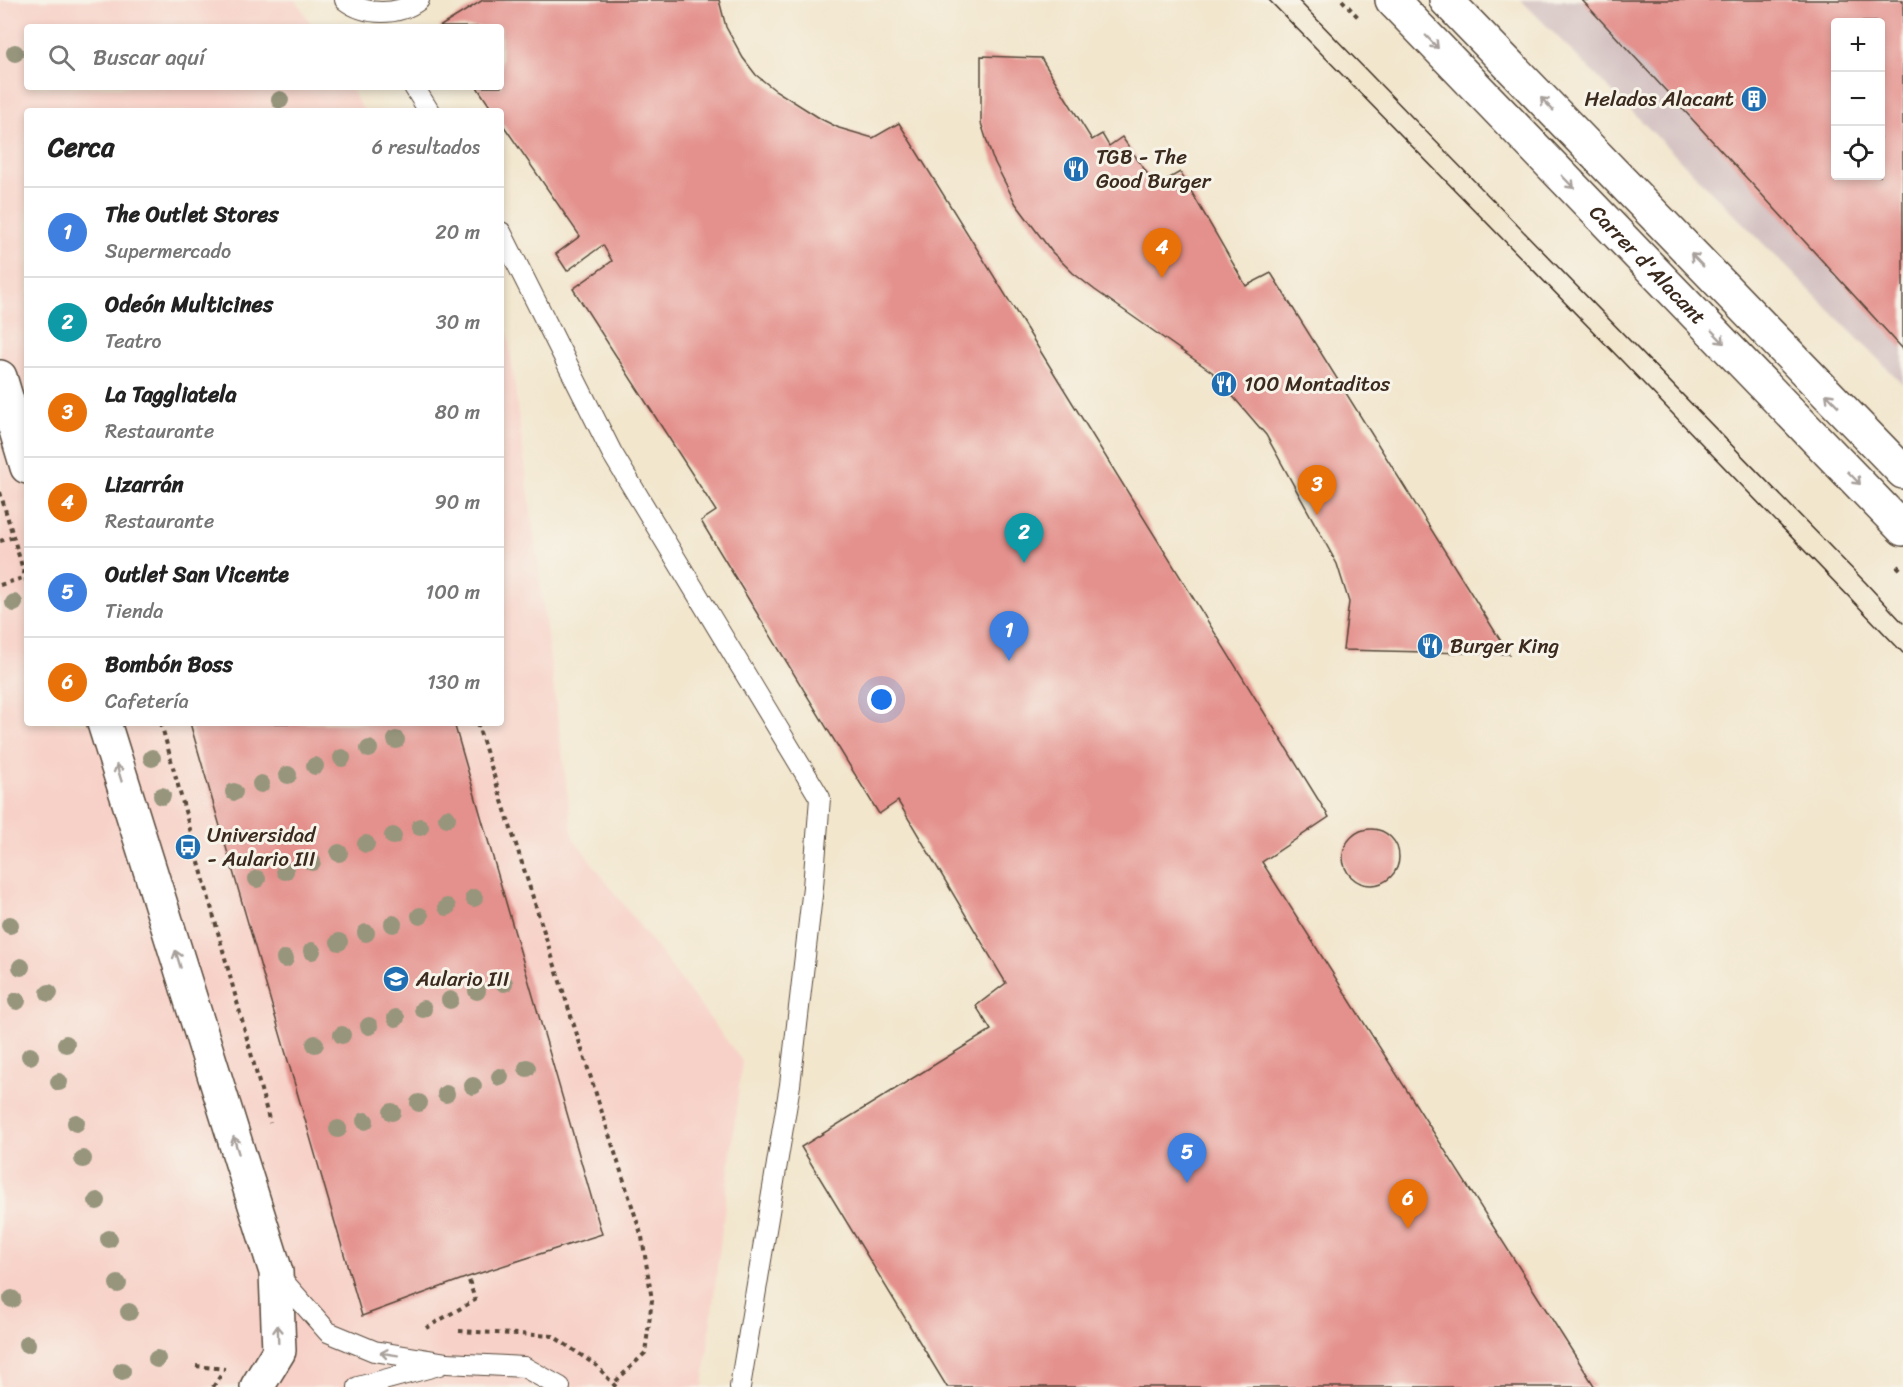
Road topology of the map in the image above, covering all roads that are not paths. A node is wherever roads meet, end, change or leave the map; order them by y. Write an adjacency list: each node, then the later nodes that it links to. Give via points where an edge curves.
1 (345, 0): 5 (lane)
2 (419, 0): 5 (lane)
3 (1392, 0): 12 (main road, Carrer d'Alacant, one-way to 12)
4 (1446, 0): 11 (main road, Carrer d'Alacant, one-way to 4)
5 (388, 19)
6 (416, 90): 7 (lane)
7 (427, 108)
8 (504, 238): 19 (lane, via 612,453 820,798 790,1085)
9 (0, 377): 10 (main road)
10 (24, 457)
11 (1903, 472)
12 (1903, 529)
13 (105, 726): 14 (main road, one-way to 13)
14 (276, 1272): 15 (lane, one-way to 14, via 374,1351 328,1332); 16 (main road, one-way to 14, via 279,1351)
15 (447, 1363): 17 (lane); 18 (lane, via 524,1367)
16 (257, 1387)
17 (358, 1387)
18 (560, 1387)
19 (741, 1387)

